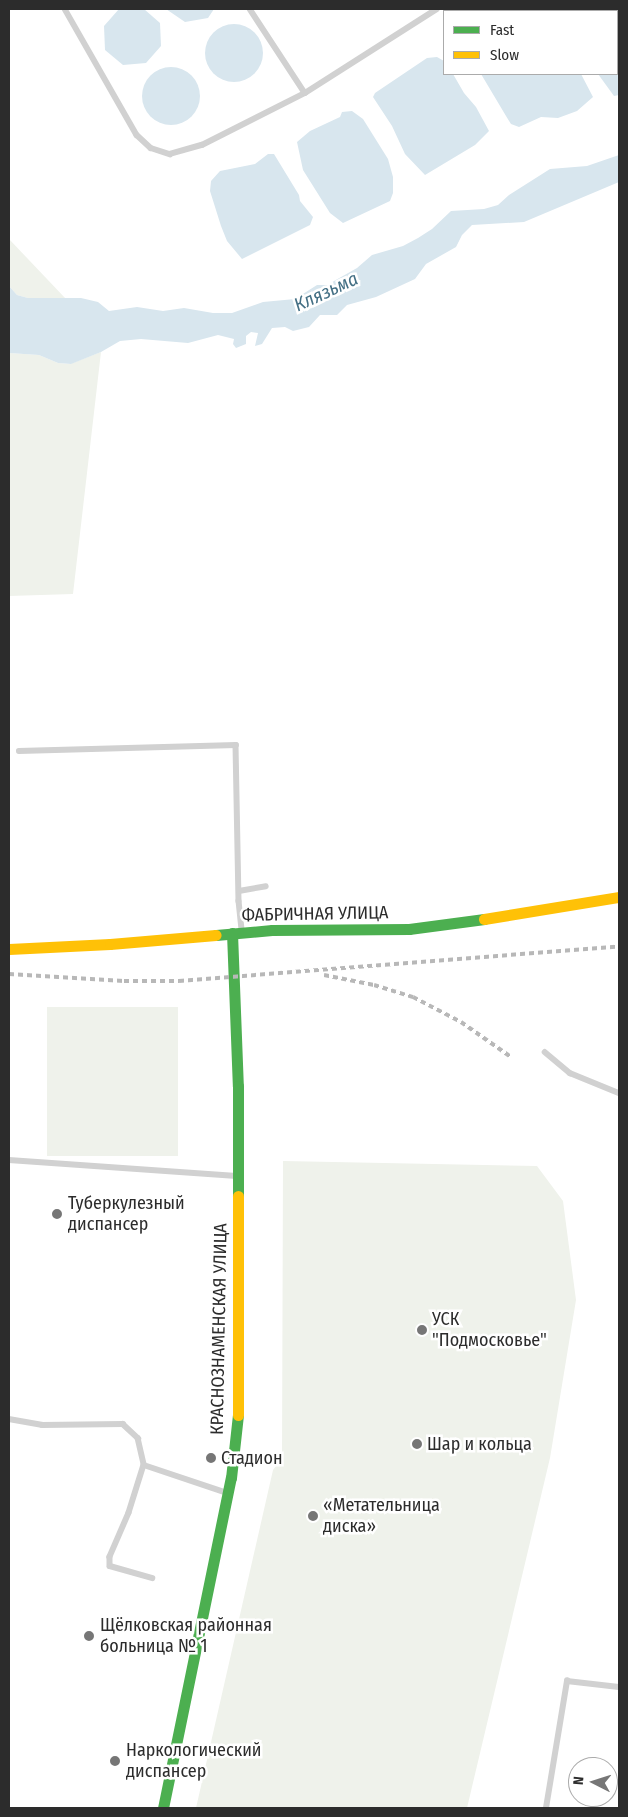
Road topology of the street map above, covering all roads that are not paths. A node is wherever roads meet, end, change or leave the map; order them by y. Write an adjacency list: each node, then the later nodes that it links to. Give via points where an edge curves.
1 (64, 9): 4 (lane, via 137,135 150,148 170,154 202,145)
2 (250, 9): 4 (lane)
3 (438, 9): 4 (lane)
4 (305, 93)
5 (19, 751): 7 (lane, via 236,745)
6 (266, 886): 7 (lane)
7 (239, 891): 9 (lane)
8 (619, 897): 9 (street, ФАБРИЧНАЯ УЛИЦА, via 432,927)
9 (237, 933): 10 (street, ФАБРИЧНАЯ УЛИЦА); 14 (street, КРАСНОЗНАМЕНСКАЯ УЛИЦА)
10 (9, 949)
11 (545, 1052): 12 (lane, via 570,1074)
12 (619, 1093)
13 (9, 1160): 14 (lane)
14 (239, 1176): 17 (street, КРАСНОЗНАМЕНСКАЯ УЛИЦА, via 238,1415)
15 (9, 1419): 16 (lane, via 42,1425 123,1424 138,1438)
16 (144, 1465): 17 (lane); 18 (lane, via 110,1557 110,1566)
17 (228, 1493): 20 (street, КРАСНОЗНАМЕНСКАЯ УЛИЦА)
18 (152, 1578)
19 (619, 1687): 21 (lane, via 567,1681)
20 (163, 1808)
21 (546, 1808)

